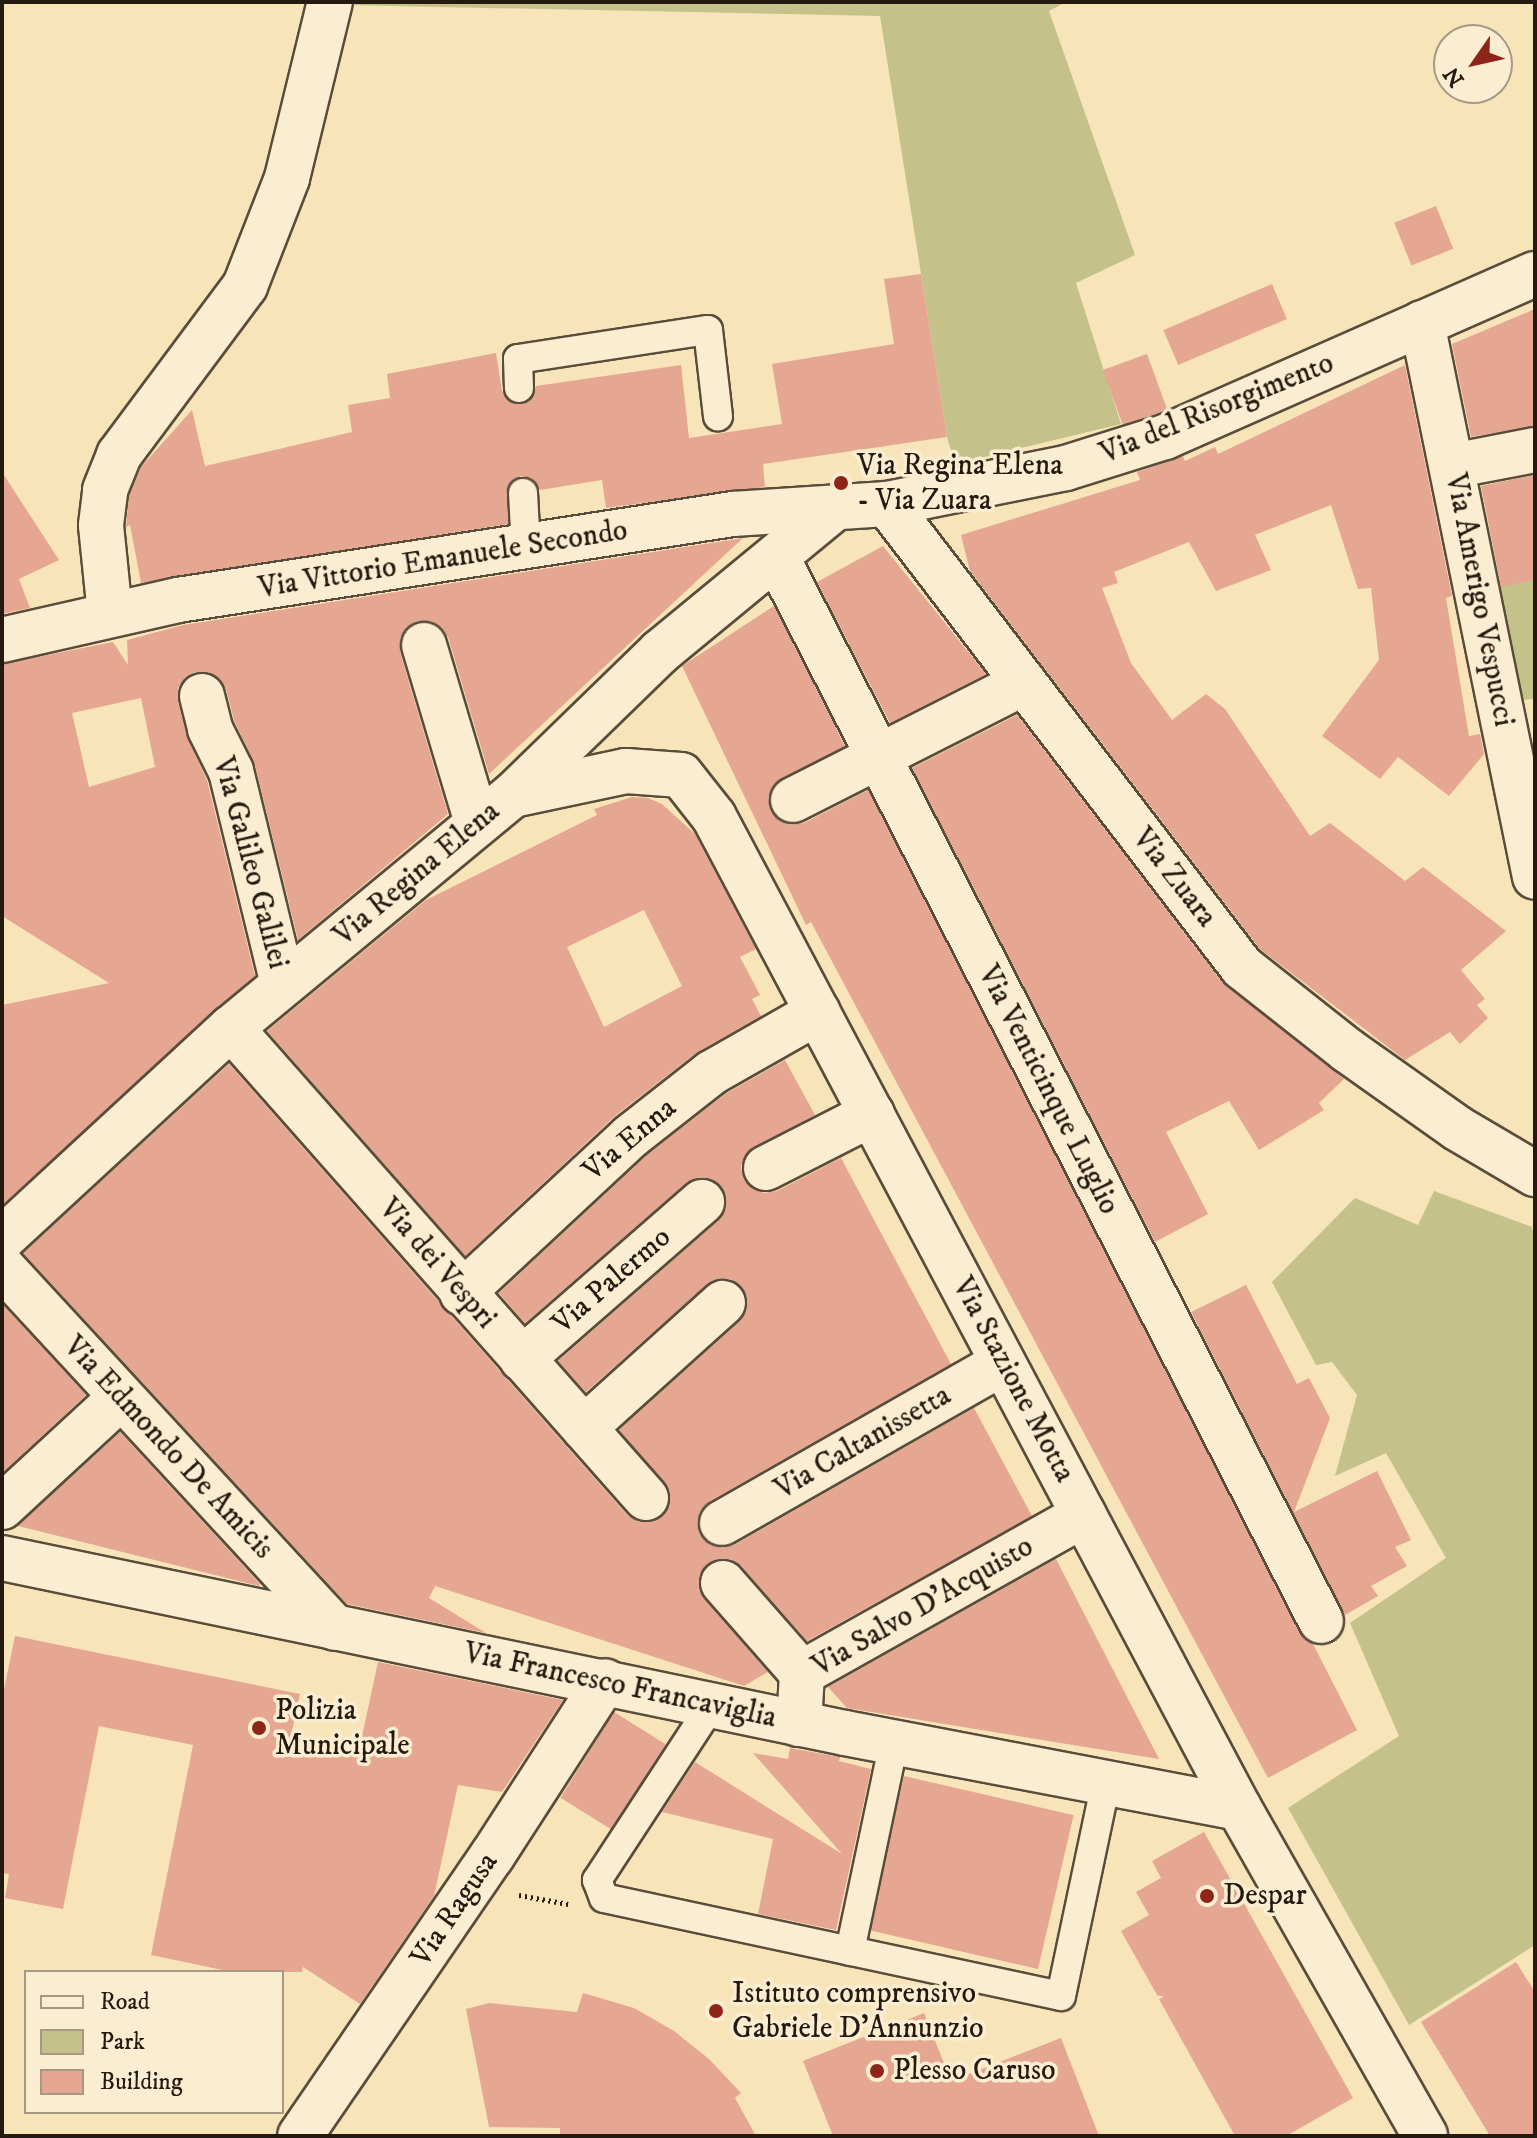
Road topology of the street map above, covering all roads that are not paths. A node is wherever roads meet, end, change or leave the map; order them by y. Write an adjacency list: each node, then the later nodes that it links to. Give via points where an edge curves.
1 (330, 2): 13 (street, via 287,178 245,286 119,455 105,490 101,525)
2 (1535, 274): 3 (street, Via del Risorgimento)
3 (1422, 323): 7 (street, Via Amerigo Vespucci); 9 (street, Via del Risorgimento, via 1165,437 1066,468)
4 (519, 388): 5 (lane, via 518,359 708,330)
5 (718, 416)
6 (1535, 450): 7 (street)
7 (1452, 466): 22 (street, Via Amerigo Vespucci)
8 (523, 493): 11 (lane)
9 (887, 504): 10 (street, Via Vittorio Emanuele Secondo); 16 (street, Via Zuara)
10 (832, 510): 11 (street, Via Vittorio Emanuele Secondo, via 733,514); 12 (street, Via Regina Elena)
11 (526, 548): 13 (street, Via Vittorio Emanuele Secondo)
12 (777, 558): 18 (street, Via Venticinque Luglio); 19 (street, Via Regina Elena, via 660,652)
13 (110, 614): 14 (street, Via Vittorio Emanuele Secondo)
14 (2, 640)
15 (424, 645): 21 (street)
16 (1024, 683): 18 (street); 28 (street, Via Zuara, via 1242,967 1396,1085)
17 (202, 696): 23 (street, Via Galileo Galilei, via 210,729 231,771)
18 (878, 757): 20 (street); 44 (street, Via Venticinque Luglio)
19 (513, 795): 21 (street, Via Regina Elena); 24 (street, Via Stazione Motta, via 626,771 681,775 714,817)
20 (793, 800)
21 (477, 823): 23 (street, Via Regina Elena)
22 (1535, 877)
23 (283, 984): 25 (street, Via Regina Elena)
24 (818, 1012): 26 (street, Via Stazione Motta); 32 (street, Via Enna, via 711,1073 631,1136)
25 (231, 1028): 30 (street, Via Regina Elena); 32 (street, Via dei Vespri)
26 (872, 1114): 27 (street); 35 (street, Via Stazione Motta)
27 (766, 1168)
28 (1535, 1174)
29 (702, 1202): 34 (street, Via Palermo)
30 (2, 1239)
31 (2, 1267): 36 (street, Via Edmondo De Amicis)
32 (462, 1293): 34 (street, Via dei Vespri)
33 (723, 1303): 37 (street)
34 (522, 1359): 37 (street, Via dei Vespri)
35 (1003, 1363): 40 (street, Via Stazione Motta); 41 (street, Via Caltanissetta)
36 (121, 1397): 39 (street); 45 (street, Via Edmondo De Amicis)
37 (584, 1428): 38 (street, Via dei Vespri)
38 (646, 1498)
39 (2, 1507)
40 (1084, 1515): 46 (street, Via Salvo D'Acquisto); 52 (street, Via Stazione Motta)
41 (722, 1523)
42 (2, 1558): 45 (street, Via Francesco Francaviglia)
43 (723, 1583): 46 (street)
44 (1321, 1621)
45 (335, 1628): 47 (street, Via Francesco Francaviglia)
46 (802, 1673): 49 (street, Via Salvo D'Acquisto)
47 (605, 1681): 48 (street, Via Francesco Francaviglia); 54 (street, Via Ragusa)
48 (713, 1703): 49 (street, Via Francesco Francaviglia); 53 (lane, via 597,1880 604,1898)
49 (799, 1724): 50 (street, Via Francesco Francaviglia)
50 (894, 1742): 51 (street, Via Francesco Francaviglia); 53 (lane)
51 (1106, 1783): 52 (street, Via Francesco Francaviglia); 53 (lane, via 1061,1996)
52 (1239, 1808): 55 (street, Via Stazione Motta)
53 (850, 1951)
54 (300, 2136)
55 (1425, 2136)

